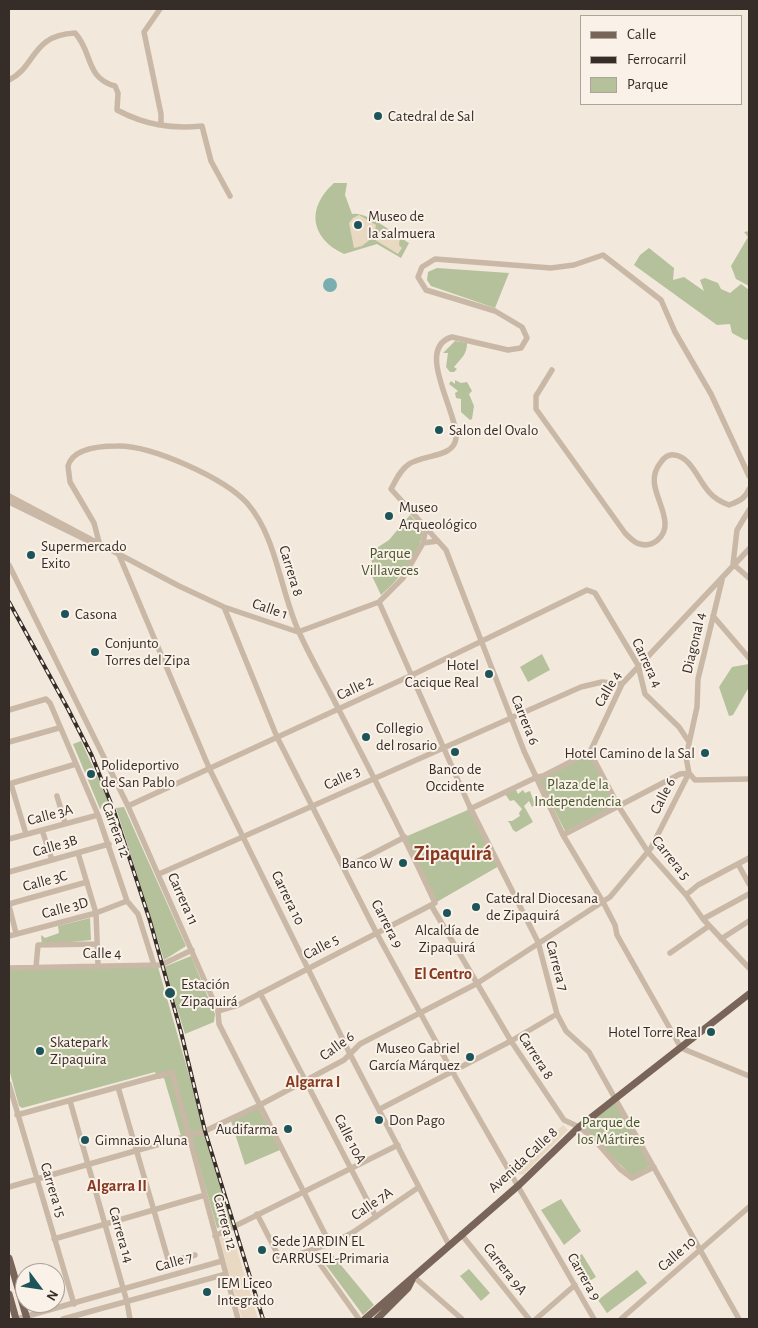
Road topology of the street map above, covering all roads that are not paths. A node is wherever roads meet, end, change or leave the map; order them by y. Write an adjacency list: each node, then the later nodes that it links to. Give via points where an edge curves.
1 (160, 9): 3 (street, via 144,32)
2 (9, 80): 3 (street, via 16,76 40,44 66,33 75,33 82,40 94,74 104,83 115,86 117,110 138,121)
3 (161, 124): 4 (street, via 176,128 202,126 210,161)
4 (230, 196)
5 (540, 268): 6 (street); 8 (street, via 574,265 603,255 654,294 711,394); 13 (street, Carrera 6, via 435,259 422,267 418,277 426,290 495,311 522,327 527,338 521,348 508,350 452,337 439,346 435,359 454,425 456,438 453,447 444,454 424,456 407,465 391,489)
6 (543, 275)
7 (552, 370): 9 (street, via 536,396 536,409 624,533 638,544 648,545 664,533 665,524 654,490 654,478 664,457 672,454 682,457 708,492 729,505 740,501)
8 (749, 476)
9 (749, 489)
10 (9, 496): 14 (street, Calle 1)
11 (9, 502): 18 (street, Calle 1, via 96,547)
12 (749, 510): 19 (street, via 738,530)
13 (426, 528): 15 (street, Carrera 6); 16 (street, Calle 1)
14 (99, 542): 18 (street, Calle 1); 27 (street, Carrera 8, via 94,523 70,482 68,466 73,458 86,450 123,446 148,451 204,472 246,502 257,517 268,536 282,590)
15 (438, 542): 16 (street); 28 (street, Carrera 6, via 446,550)
16 (423, 544): 24 (street, Calle 1, via 403,578)
17 (749, 549): 19 (street, Calle 4)
18 (117, 554): 25 (street, Calle 1); 43 (street, Carrera 10)
19 (733, 564): 21 (street); 22 (street, Calle 4)
20 (9, 565): 50 (street, Carrera 11)
21 (749, 578)
22 (722, 580): 26 (street, Diagonal 4); 30 (street, Calle 4)
23 (591, 590): 28 (street, Calle 2); 30 (street, Carrera 4)
24 (379, 602): 27 (street, Calle 1); 31 (street, Carrera 7)
25 (224, 607): 27 (street, Calle 1); 37 (street, Carrera 9)
26 (713, 616): 29 (street); 39 (street, Diagonal 4, via 698,678 697,707)
27 (298, 632): 33 (street, Carrera 8)
28 (482, 641): 31 (street, Calle 2); 35 (street, Carrera 6)
29 (749, 658)
30 (638, 665): 32 (street, Calle 4); 39 (street, Carrera 4, via 646,694 679,727)
31 (410, 676): 33 (street, Calle 2); 40 (street, Carrera 7)
32 (622, 684): 35 (street, Calle 3, via 602,682 581,687); 41 (street, Calle 4)
33 (339, 709): 37 (street, Calle 2); 46 (street, Carrera 8)
34 (9, 710): 36 (street, Carrera 12, via 46,699)
35 (509, 717): 40 (street, Calle 3); 45 (street, Carrera 6)
36 (60, 728): 38 (street); 42 (street, Carrera 12)
37 (277, 737): 43 (street, Calle 2); 51 (street, Carrera 9)
38 (9, 742)
39 (689, 742): 44 (street, Calle 6, via 686,757)
40 (442, 748): 46 (street, Calle 3); 53 (street, Carrera 7)
41 (590, 752): 45 (street); 52 (street, Carrera 5)
42 (76, 764): 48 (street); 54 (street, Carrera 12)
43 (210, 770): 50 (street, Calle 2); 59 (street, Carrera 10)
44 (689, 773): 47 (street, via 695,780); 52 (street, via 680,774); 63 (street, Calle 6)
45 (536, 777): 53 (street); 58 (street, Carrera 6)
46 (373, 778): 51 (street, Calle 3); 60 (street, Carrera 8)
47 (749, 779)
48 (10, 784): 57 (street)
49 (57, 796): 55 (street)
50 (128, 806): 70 (street, Carrera 11)
51 (312, 806): 59 (street, Calle 3); 68 (street, Carrera 9)
52 (619, 807): 58 (street); 63 (street, Carrera 5)
53 (470, 809): 87 (street, Carrera 7)
54 (98, 815): 55 (street, Calle 3A); 62 (street, Carrera 12)
55 (66, 823): 56 (street, Calle 3A)
56 (42, 830): 57 (street, Calle 3A); 66 (street)
57 (26, 834): 61 (street, Calle 3A)
58 (563, 835): 76 (street, Carrera 6)
59 (243, 836): 70 (street, Calle 3); 95 (street, Carrera 10)
60 (405, 837): 68 (street); 77 (street, Carrera 8)
61 (9, 839)
62 (109, 844): 64 (street, Calle 3B); 75 (street, Carrera 12)
63 (648, 852): 74 (street, Carrera 5); 76 (street, Calle 6)
64 (78, 853): 66 (street, Calle 3B); 71 (street)
65 (749, 858): 67 (street)
66 (52, 860): 69 (street, Calle 3B)
67 (738, 864): 72 (street); 74 (street)
68 (345, 868): 83 (street, Carrera 9)
69 (9, 872)
70 (159, 874): 89 (street, Carrera 11)
71 (87, 882): 78 (street, Calle 3C); 79 (street)
72 (749, 884)
73 (749, 894): 80 (street)
74 (686, 895): 80 (street, Carrera 5)
75 (127, 901): 79 (street, Calle 3D); 92 (street, Carrera 12, via 138,914)
76 (603, 902): 87 (street, Calle 6); 104 (street, via 617,935)
77 (433, 904): 83 (street, Calle 5); 97 (street, Carrera 8)
78 (9, 905): 84 (street)
79 (96, 913): 84 (street, Calle 3D); 88 (street)
80 (702, 919): 82 (street, Carrera 5)
81 (749, 921): 86 (street)
82 (709, 926): 86 (street, Carrera 5); 90 (street)
83 (376, 932): 95 (street, Calle 5); 101 (street, Carrera 9)
84 (16, 933): 85 (street, Calle 3D)
85 (9, 936)
86 (721, 939): 96 (street, Carrera 5)
87 (538, 942): 97 (street, Calle 6); 102 (street, Carrera 7)
88 (97, 944): 91 (street); 93 (street, via 38,945)
89 (192, 950): 92 (street, Calle 4, via 161,965); 100 (street, Carrera 11)
90 (670, 953)
91 (98, 965): 92 (street, Calle 4); 93 (street, Calle 4)
92 (154, 965)
93 (36, 967): 94 (street, Calle 4)
94 (9, 968)
95 (308, 968): 98 (street, Calle 5); 105 (street, Carrera 10)
96 (749, 968)
97 (476, 984): 101 (street, Calle 6); 103 (street, Carrera 8)
98 (260, 994): 100 (street, Calle 5, via 229,1010); 108 (street, Calle 10A)
99 (749, 994): 104 (main road, Avenida Calle 8)
100 (218, 1011): 113 (street, Carrera 11, via 219,1024)
101 (421, 1012): 105 (street, Calle 6, via 360,1044); 106 (street, Carrera 9)
102 (557, 1014): 103 (street); 111 (street, Carrera 7, via 566,1031 589,1052)
103 (511, 1041): 106 (street); 116 (street, Carrera 8, via 564,1120)
104 (681, 1048): 107 (street); 111 (main road, Avenida Calle 8)
105 (350, 1054): 108 (street, Calle 6); 114 (street, Carrera 10)
106 (452, 1071): 114 (street); 124 (street, Carrera 9)
107 (749, 1076)
108 (305, 1081): 113 (street, Calle 6); 122 (street, Calle 10A)
109 (9, 1084): 115 (street, Carrera 15)
110 (118, 1087): 112 (street); 117 (street, Carrera 12, via 172,1072); 119 (street)
111 (614, 1098): 116 (main road, Avenida Calle 8); 121 (street, Carrera 7)
112 (70, 1101): 115 (street); 120 (street, Carrera 14)
113 (258, 1106): 117 (street, Calle 6); 127 (street, Carrera 11)
114 (380, 1109): 118 (street, Carrera 10)
115 (17, 1115): 123 (street, Carrera 15)
116 (579, 1127): 121 (street, Carrera 8, via 632,1178); 124 (main road, Avenida Calle 8)
117 (188, 1136): 119 (street, Calle 6); 128 (street, Carrera 12)
118 (398, 1145): 122 (street); 126 (street, Carrera 10)
119 (136, 1151): 120 (street, Calle 6); 130 (street)
120 (88, 1164): 123 (street, Calle 6); 133 (street, Carrera 14)
121 (654, 1167): 140 (street, Carrera 7)
122 (350, 1168): 127 (street); 132 (street, Calle 10A)
123 (37, 1179): 125 (street, Calle 6); 136 (street, Carrera 15)
124 (519, 1185): 134 (main road, Avenida Calle 8); 146 (street, Carrera 9)
125 (9, 1187)
126 (419, 1187): 132 (street, Calle 7A); 138 (street, Carrera 10)
127 (303, 1190): 131 (street); 137 (street, Carrera 11)
128 (205, 1195): 130 (street); 135 (street, Carrera 12)
129 (749, 1207): 140 (street, Calle 10)
130 (153, 1210): 133 (street); 141 (street, via 170,1261)
131 (257, 1214): 135 (street); 139 (street, Calle 7A, via 280,1259)
132 (376, 1217): 137 (street, Calle 7A)
133 (104, 1224): 136 (street); 147 (street, Carrera 14)
134 (462, 1234): 138 (main road, Avenida Calle 8); 160 (street, Carrera 9A)
135 (215, 1236): 143 (street, Carrera 12)
136 (54, 1239): 150 (street, Carrera 15)
137 (330, 1244): 139 (street, Calle 7A)
138 (449, 1246): 145 (main road, Avenida Calle 8)
139 (310, 1250): 156 (street)
140 (700, 1250): 163 (street, Calle 10); 164 (street, Carrera 7)
141 (195, 1256)
142 (9, 1258): 151 (main road)
143 (222, 1261): 144 (street, Carrera 12); 147 (street, Calle 7)
144 (226, 1274): 149 (street); 155 (street, Carrera 12)
145 (414, 1277): 157 (main road, Avenida Calle 8); 158 (main road, Avenida Calle 8, via 408,1288); 159 (street)
146 (575, 1285): 161 (street); 162 (street, Carrera 9)
147 (123, 1289): 149 (street, Carrera 14); 150 (street, Calle 7)
148 (9, 1294): 152 (main road)
149 (127, 1302): 153 (street); 154 (street, Carrera 14)
150 (74, 1304): 151 (street, Calle 7)
151 (27, 1318): 152 (street, Calle 7)
152 (17, 1319)
153 (63, 1319)
154 (130, 1319)
155 (238, 1319)
156 (359, 1319)
157 (365, 1319)
158 (377, 1319)
159 (460, 1319)
160 (529, 1319)
161 (536, 1319)
162 (594, 1319)
163 (622, 1319)
164 (739, 1319)

